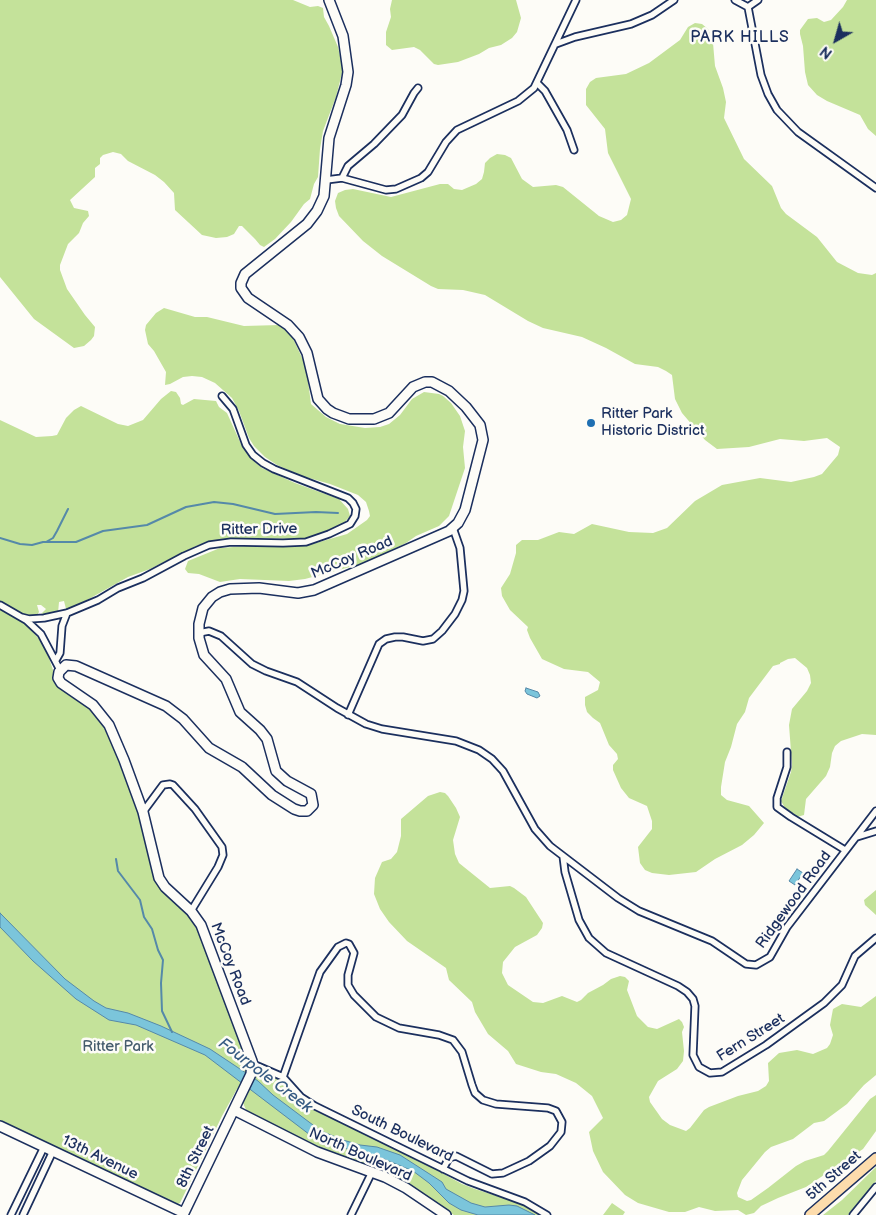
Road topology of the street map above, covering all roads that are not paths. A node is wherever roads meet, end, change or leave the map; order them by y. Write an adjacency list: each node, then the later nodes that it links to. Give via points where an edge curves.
1 (329, 0): 12 (street, via 343,36 348,72 329,138)
2 (576, 0): 7 (street)
3 (674, 0): 7 (street, via 631,24)
4 (735, 0): 6 (street)
5 (758, 0): 6 (street)
6 (748, 7): 13 (street, via 761,75 777,110 798,132)
7 (556, 44): 8 (street)
8 (537, 83): 10 (street, via 567,130); 11 (street, via 518,101 456,130 428,172 413,182 386,190)
9 (418, 88): 11 (street, via 402,115 348,166)
10 (574, 150)
11 (342, 178): 12 (street)
12 (326, 180): 15 (street, via 324,196 312,218 298,233 249,270 242,278 241,288 248,298 288,325 299,337 307,353 318,399 333,413 357,420 382,417 395,408 413,387 425,382 449,391 466,407 480,425 483,440 465,510)
13 (876, 188)
14 (222, 396): 17 (street, Ritter Drive, via 233,409 246,445 258,459 274,469 348,498 355,506 353,521 347,527 306,542 208,545)
15 (453, 528): 19 (street, McCoy Road, via 314,590 298,593 247,588 220,592 205,604); 22 (street, via 460,548 464,591 455,614 433,639 395,637 379,644)
16 (0, 605): 18 (street)
17 (67, 613): 18 (street, Ritter Drive, via 44,618); 20 (street)
18 (21, 617): 20 (street, via 41,634)
19 (198, 633): 21 (street, McCoy Road, via 204,655 226,679 240,712 267,739 276,771 287,782 311,794 313,805 307,811 294,809 272,795 242,767 209,748 183,719 166,706 76,666 66,665); 22 (street, Ridgewood Road, via 209,631 220,636 252,664 297,682)
20 (56, 660): 21 (street)
21 (60, 670): 25 (street, McCoy Road, via 58,678 62,683 93,705 109,725)
22 (348, 715): 29 (street, Ridgewood Road, via 382,729 456,741 479,750 503,771 540,835)
23 (787, 752): 28 (street, via 787,767 777,806)
24 (876, 811): 27 (street, Ridgewood Road)
25 (143, 812): 30 (street, McCoy Road, via 159,878 165,888); 30 (street, via 164,785 170,784 195,809 222,847 223,855 218,867)
26 (876, 831): 27 (street)
27 (857, 837): 28 (street, Ridgewood Road)
28 (845, 850): 29 (street, Ridgewood Road, via 787,927 770,957 751,965 712,941 639,911)
29 (563, 856): 31 (street, Fern Street, via 579,920 589,938 606,953 678,986 693,999 693,1055 699,1067 710,1073 722,1072 766,1045 824,1003 842,985 855,956)
30 (191, 911): 32 (street, McCoy Road, via 201,925)
31 (876, 938)
32 (253, 1066): 33 (street, South Boulevard); 34 (street)
33 (282, 1077): 39 (street, South Boulevard, via 315,1106); 39 (street, via 320,972 338,947 349,944 354,953 348,985 376,1017 399,1028 453,1040 460,1047 476,1093 483,1100 548,1108 556,1112 562,1122 561,1132 550,1146 503,1174 492,1174 456,1156 449,1158)
34 (234, 1110): 40 (street, North Boulevard, via 317,1152); 42 (street, 8th Street)
35 (0, 1126): 36 (street, 13th Avenue)
36 (44, 1147): 37 (street, 13th Avenue); 43 (street)
37 (53, 1151): 42 (street, 13th Avenue); 44 (street)
38 (876, 1158): 48 (main road, 5th Street)
39 (443, 1169): 47 (street, South Boulevard, via 482,1188 525,1202)
40 (372, 1172): 45 (street); 46 (street, North Boulevard, via 406,1188)
41 (876, 1187): 49 (street)
42 (185, 1214)
43 (11, 1215)
44 (23, 1215)
45 (351, 1215)
46 (446, 1215)
47 (547, 1215)
48 (810, 1215)
49 (853, 1215)

